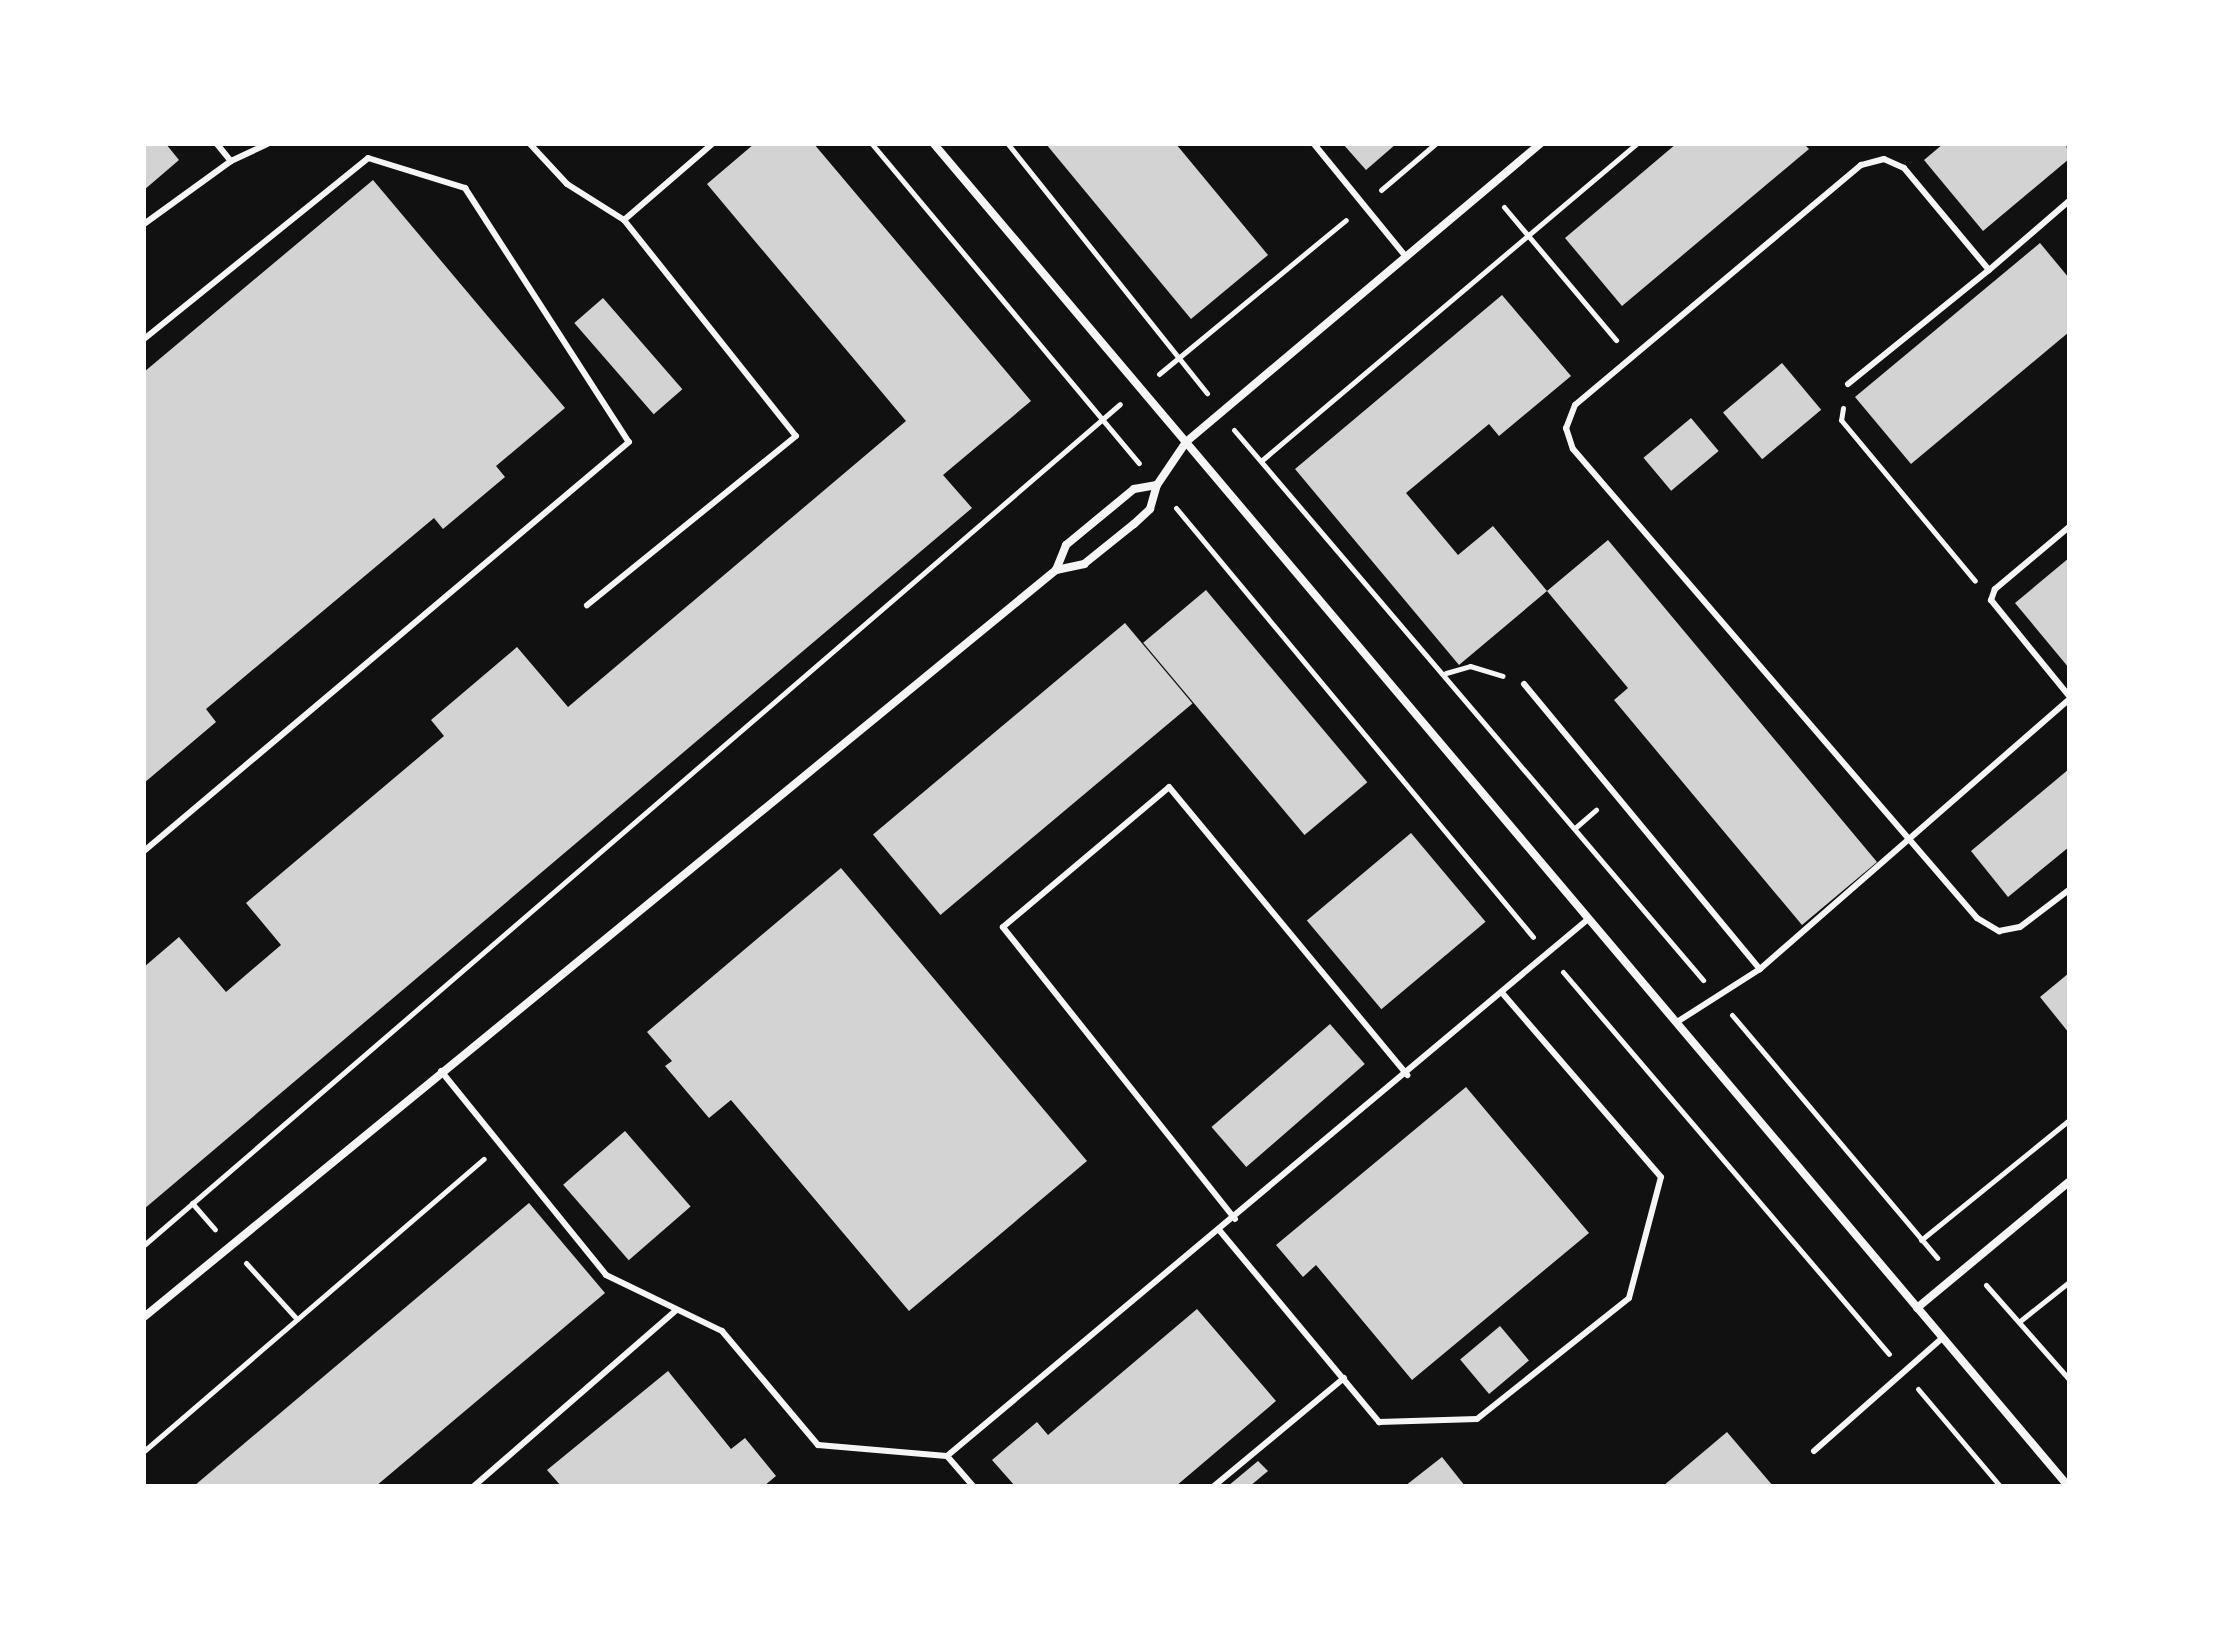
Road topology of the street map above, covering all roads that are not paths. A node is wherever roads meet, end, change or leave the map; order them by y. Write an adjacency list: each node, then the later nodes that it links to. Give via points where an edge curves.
1 (217, 144): 8 (lane)
2 (267, 144): 8 (lane)
3 (530, 144): 10 (lane, via 567,184)
4 (712, 144): 10 (lane)
5 (934, 144): 16 (street)
6 (1314, 144): 12 (lane)
7 (1540, 144): 12 (street)
8 (231, 161): 11 (lane)
9 (2069, 201): 13 (lane)
10 (624, 220): 20 (lane, via 796,436)
11 (144, 224)
12 (1406, 257): 16 (street)
13 (1989, 270): 15 (lane); 23 (lane, via 1904,168 1884,159 1861,165 1575,405 1566,428 1573,449)
14 (144, 339): 24 (lane, via 368,158 465,188 629,442)
15 (1848, 384)
16 (1186, 442): 17 (street); 26 (street)
17 (1157, 485): 19 (street, via 1134,489 1066,545); 19 (street, via 1150,509 1134,524 1084,564)
18 (2069, 527): 22 (lane, via 1995,589 1991,600)
19 (1056, 570): 30 (street)
20 (587, 605)
21 (1524, 684): 27 (lane)
22 (2069, 697): 23 (lane)
23 (1909, 843): 25 (lane, via 1977,918 1999,931 2020,927); 27 (lane)
24 (144, 851)
25 (2069, 890)
26 (1588, 919): 28 (lane); 29 (street)
27 (1760, 969): 29 (lane)
28 (1502, 993): 31 (lane); 39 (lane, via 1661,1177 1629,1298 1477,1419 1379,1422)
29 (1677, 1022): 35 (street)
30 (441, 1071): 36 (lane, via 606,1275); 37 (street)
31 (1407, 1075): 33 (lane); 33 (lane, via 1169,787 1003,927)
32 (2069, 1182): 35 (street)
33 (1235, 1219): 34 (lane)
34 (1220, 1231): 39 (lane); 41 (lane)
35 (1917, 1308): 38 (street)
36 (675, 1311): 41 (lane, via 722,1331 818,1445); 42 (lane)
37 (144, 1317)
38 (1942, 1338): 40 (lane); 45 (street)
39 (1344, 1378): 44 (lane)
40 (1814, 1451)
41 (947, 1456): 43 (lane)
42 (474, 1486)
43 (973, 1486)
44 (1214, 1486)
45 (2068, 1486)

